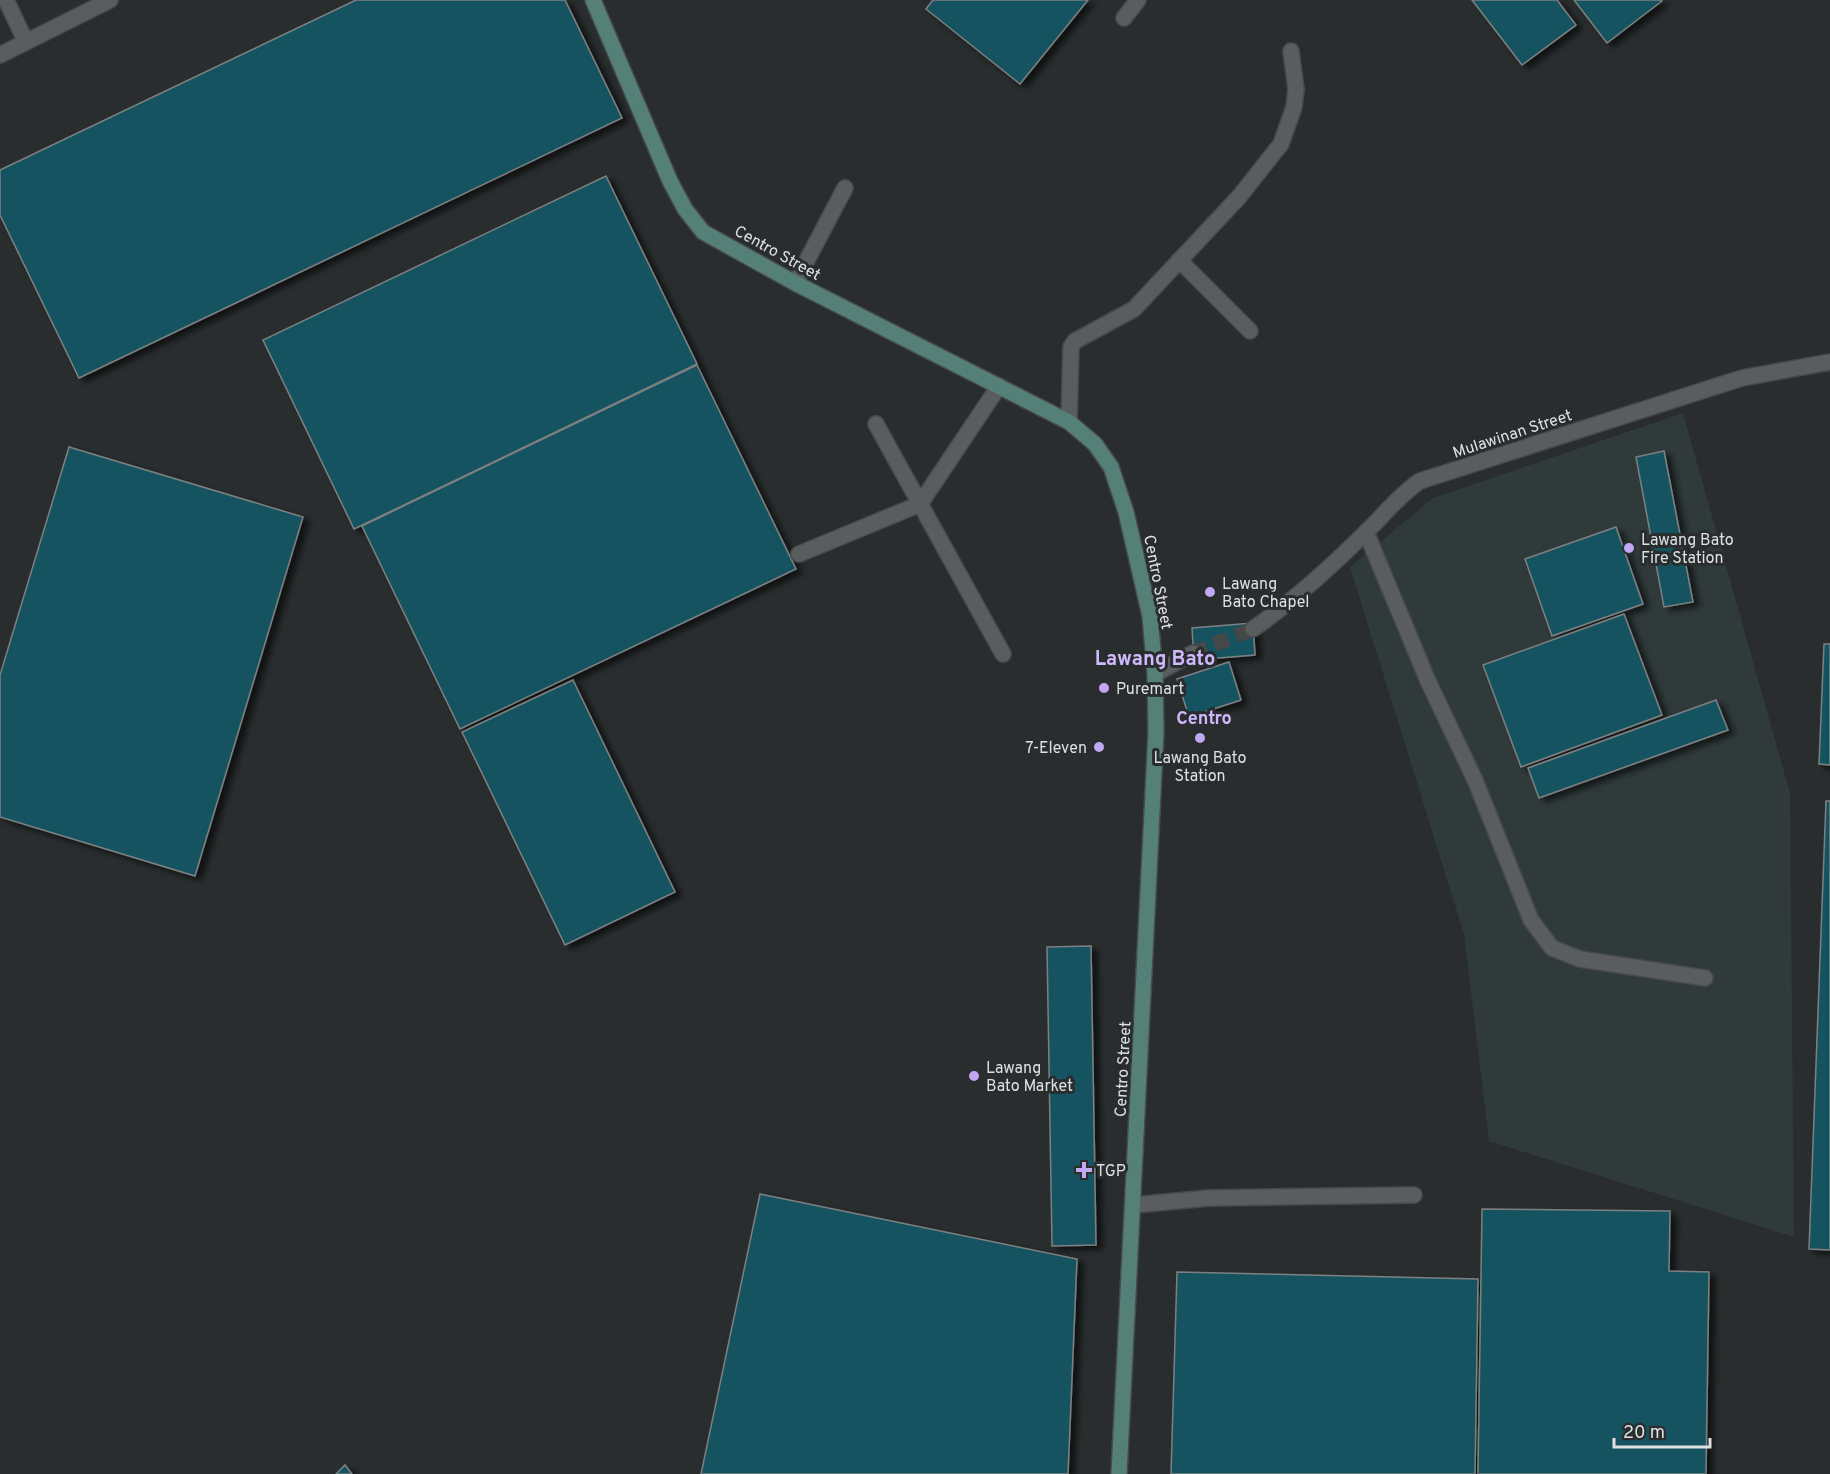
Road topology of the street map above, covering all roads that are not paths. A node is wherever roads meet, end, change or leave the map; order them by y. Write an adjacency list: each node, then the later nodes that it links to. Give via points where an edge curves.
1 (6, 0): 7 (street)
2 (110, 0): 5 (street)
3 (593, 0): 12 (main road, Centro Street, via 685,209 703,232)
4 (1138, 0): 6 (street)
5 (89, 5): 7 (street)
6 (1124, 18)
7 (26, 42): 9 (street)
8 (1291, 51): 11 (street, via 1296,89 1281,144)
9 (0, 55)
10 (845, 188): 12 (street)
11 (1179, 260): 13 (street); 16 (street, via 1134,309 1080,337 1071,347)
12 (795, 283): 15 (main road, Centro Street)
13 (1250, 331)
14 (1830, 362): 19 (street, Mulawinan Street, via 1742,378 1420,481)
15 (999, 386): 16 (main road, Centro Street); 18 (street)
16 (1070, 422): 24 (main road, Centro Street, via 1095,444 1111,467 1126,512 1150,616)
17 (876, 424): 18 (street)
18 (920, 504): 20 (street); 23 (street)
19 (1366, 532): 21 (street, Mulawinan Street, via 1279,611); 25 (street, via 1428,681 1475,780 1531,920 1552,948 1580,959)
20 (799, 555)
21 (1253, 629)
22 (1193, 653): 24 (street)
23 (1003, 654)
24 (1155, 674): 27 (main road, Centro Street, via 1156,732)
25 (1705, 978)
26 (1414, 1195): 27 (street, via 1209,1198)
27 (1134, 1204): 28 (main road, Centro Street)
28 (1119, 1474)

